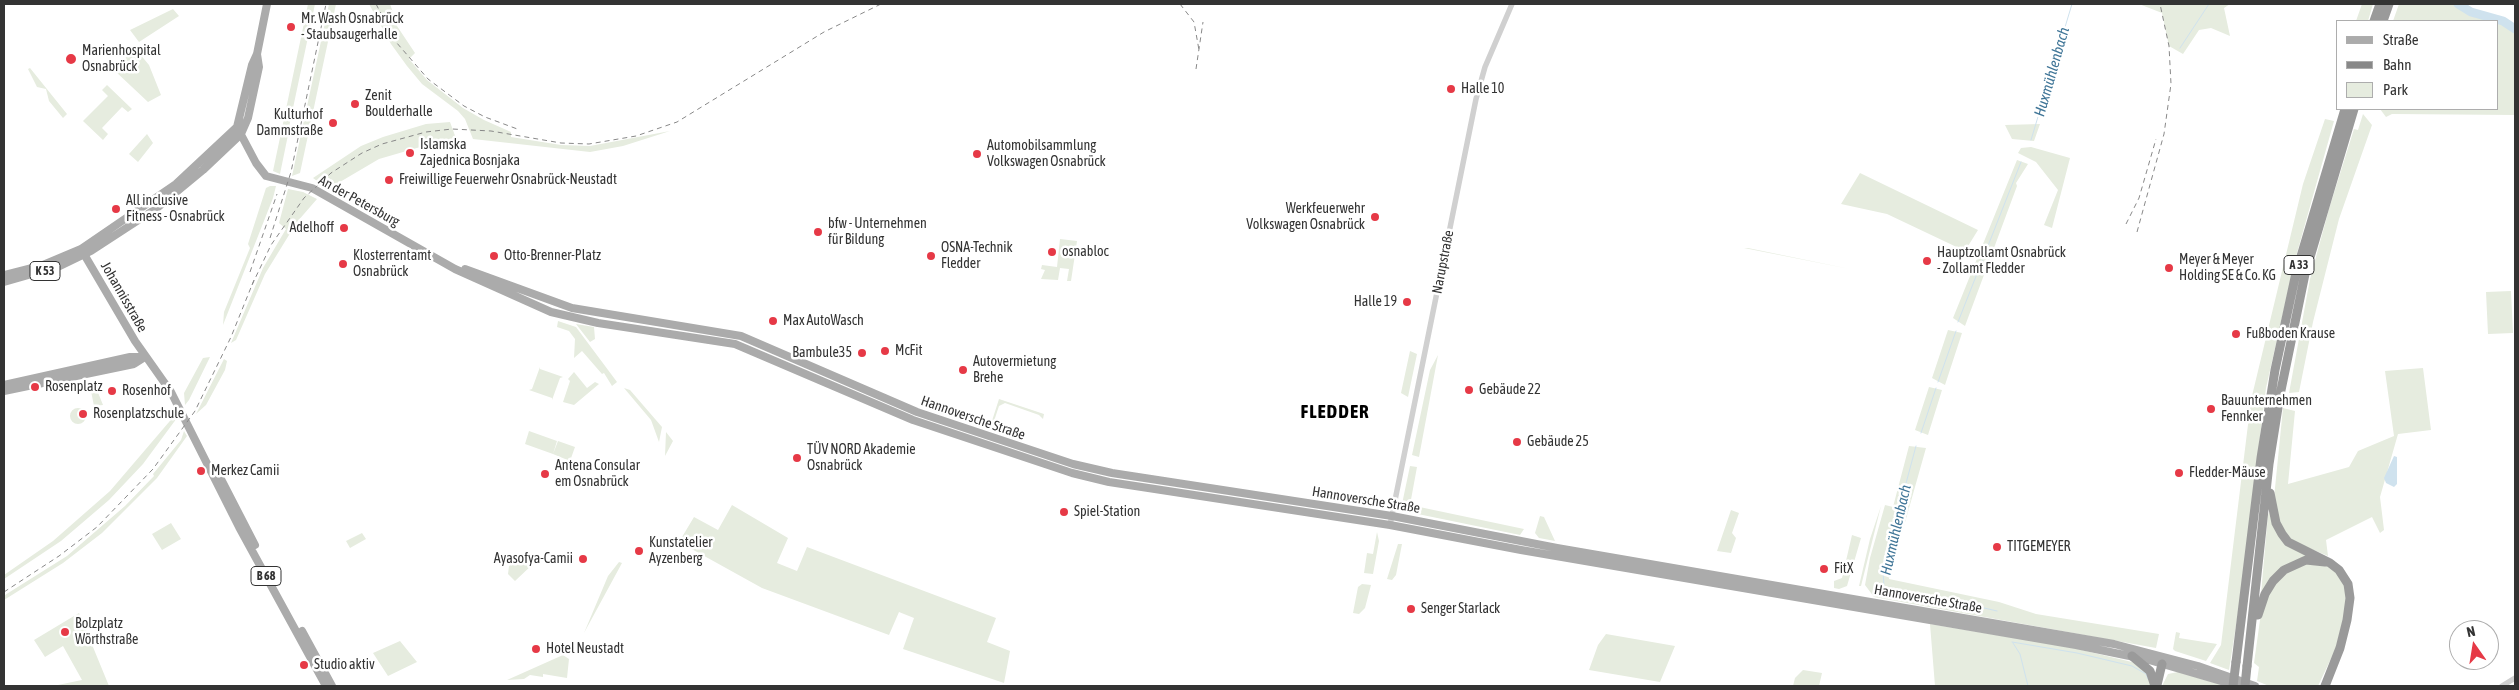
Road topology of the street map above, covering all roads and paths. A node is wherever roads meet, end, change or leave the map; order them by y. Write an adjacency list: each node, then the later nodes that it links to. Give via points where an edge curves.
1 (267, 4): 7 (main road)
2 (1512, 4): 22 (street, Narupstraße, via 1476,100)
3 (2380, 4): 5 (highway)
4 (2389, 4): 6 (highway)
5 (2374, 20)
6 (2383, 20)
7 (257, 54): 10 (main road); 11 (main road, via 260,67)
8 (2345, 110): 19 (highway, A 33, via 2296,273)
9 (2354, 110): 19 (highway, A 33, via 2305,274)
10 (237, 127): 11 (main road); 12 (main road, K 53, via 176,184)
11 (241, 134): 12 (main road, K 53, via 157,208); 14 (main road, An der Petersburg, via 266,176 303,185 436,258)
12 (83, 252): 13 (main road, K 53); 15 (main road, K 53, via 52,268); 16 (main road, Johannisstraße)
13 (4, 275)
14 (487, 279): 22 (main road, Hannoversche Straße, via 572,308 741,336 917,412 1073,464 1112,473); 23 (main road, Hannoversche Straße, via 551,312 572,318 735,344 913,420 1072,473 1109,482)
15 (4, 282)
16 (145, 357): 17 (main road); 18 (main road, via 134,364); 20 (main road, B 68, via 168,386)
17 (4, 385)
18 (4, 390)
19 (2274, 403): 21 (highway, A 33); 32 (highway, A 33, bridge)
20 (193, 433): 29 (main road, B 68, via 239,526); 30 (main road, B 68, via 207,451)
21 (2269, 464): 24 (highway, via 2271,508 2282,534 2288,542); 25 (highway, A 33)
22 (1392, 516): 23 (street, Narupstraße); 27 (main road, Hannoversche Straße, via 1538,545 2079,638)
23 (1390, 525): 26 (main road, Hannoversche Straße)
24 (2330, 562): 25 (highway, via 2306,560 2294,563 2272,581 2260,605); 36 (highway, via 2348,584 2350,598 2340,648)
25 (2249, 649): 34 (highway, A 33, bridge)
26 (2132, 656): 27 (main road, Hannoversche Straße); 31 (highway, via 2150,671)
27 (2164, 660): 31 (highway); 33 (main road, Hannoversche Straße); 35 (main road, Hannoversche Straße, via 2206,668)
28 (2515, 678): 37 (street)
29 (326, 686)
30 (332, 686)
31 (2156, 686)
32 (2233, 686)
33 (2238, 686)
34 (2245, 686)
35 (2255, 686)
36 (2325, 686)
37 (2502, 686)

